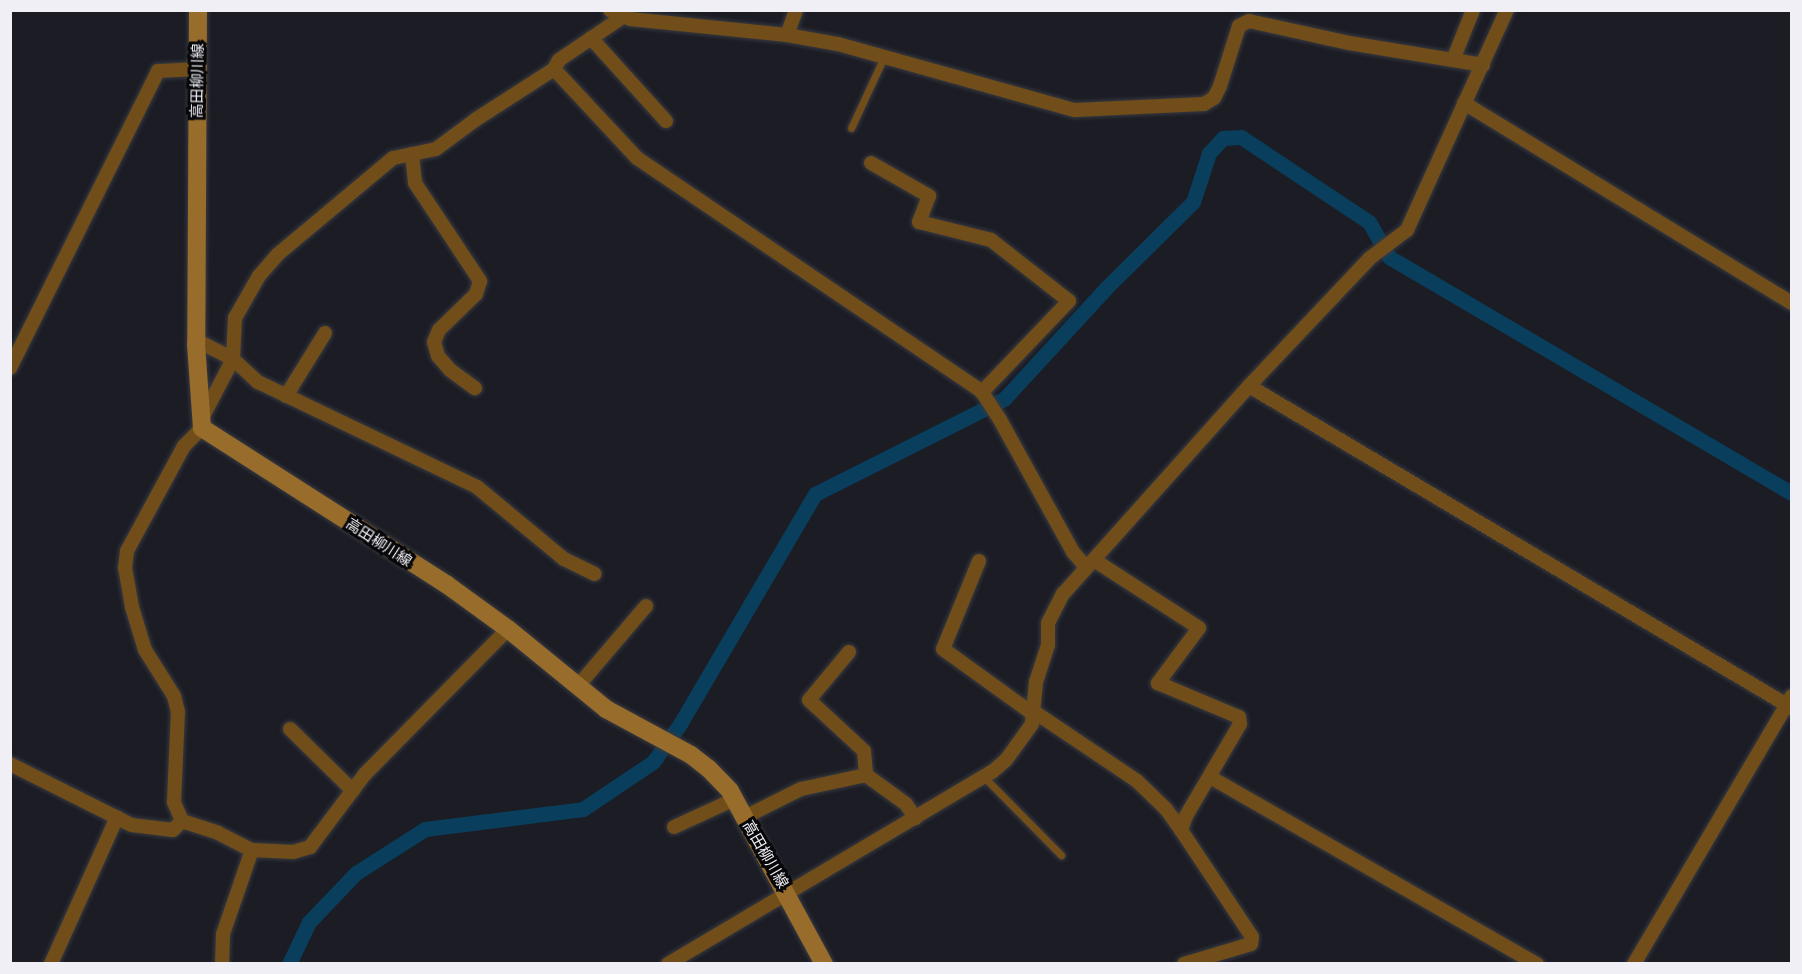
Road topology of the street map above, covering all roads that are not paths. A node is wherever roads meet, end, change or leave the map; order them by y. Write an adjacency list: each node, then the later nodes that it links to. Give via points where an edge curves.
1 (198, 10): 12 (main road, 高田柳川線)
2 (610, 10): 6 (street)
3 (796, 10): 7 (street)
4 (1473, 10): 10 (street)
5 (1508, 10): 11 (street)
6 (629, 15): 7 (street); 8 (street)
7 (787, 34): 9 (street)
8 (591, 38): 13 (street, via 559,60); 15 (street)
9 (884, 57): 10 (street, via 1075,110 1204,104 1214,98 1220,86 1239,26 1249,21 1348,43); 16 (lane)
10 (1454, 60): 11 (street)
11 (1483, 65): 14 (street)
12 (196, 69): 21 (main road, 高田柳川線); 23 (street, via 158,71)
13 (554, 69): 17 (street, via 436,149); 26 (street, via 638,158)
14 (1464, 103): 19 (street); 24 (street, via 1407,231 1370,258)
15 (666, 121)
16 (851, 128)
17 (412, 154): 22 (street, via 393,158 277,255 236,318); 25 (street, via 416,183 480,281 476,294 438,330 434,342 438,356 450,370)
18 (871, 163): 26 (street, via 929,196 919,222 991,240 1069,301)
19 (1791, 303)
20 (325, 333): 27 (street)
21 (196, 340): 22 (street); 28 (main road, 高田柳川線)
22 (233, 359): 27 (street, via 258,382); 28 (street)
23 (10, 368)
24 (1249, 386): 30 (street); 36 (street)
25 (475, 388)
26 (982, 392): 30 (street, via 1074,552)
27 (286, 396): 31 (street, via 477,487 555,552)
28 (202, 424): 33 (main road, 高田柳川線, via 446,584); 48 (street, via 178,457 127,551 125,568 145,650 174,696 178,712 174,802)
29 (979, 561): 37 (street, via 943,649)
30 (1090, 563): 37 (street, via 1064,594 1048,623 1048,645 1036,682); 42 (street, via 1199,628 1158,683 1239,717 1240,724)
31 (595, 574)
32 (646, 606): 35 (street)
33 (508, 630): 35 (main road, 高田柳川線); 43 (street)
34 (849, 652): 40 (street, via 809,700 864,751)
35 (578, 686): 44 (main road, 高田柳川線, via 606,709 691,755 710,769)
36 (1790, 703): 60 (street)
37 (1033, 713): 41 (street, via 1032,724 1016,748); 50 (street, via 1137,781)
38 (290, 729): 43 (street)
39 (10, 764): 45 (street)
40 (866, 775): 46 (street, via 801,789); 47 (street, via 906,804)
41 (984, 777): 47 (street); 52 (lane)
42 (1210, 777): 50 (street); 59 (street)
43 (352, 791): 51 (street, via 310,847 293,852)
44 (735, 799): 46 (main road, 高田柳川線); 49 (street)
45 (117, 817): 48 (street, via 132,825 173,830); 54 (street)
46 (745, 817): 53 (main road, 高田柳川線)
47 (915, 818): 53 (street)
48 (182, 821): 51 (street, via 218,832)
49 (674, 827)
50 (1181, 830): 58 (street, via 1252,938 1251,944)
51 (252, 850): 55 (street, via 223,934)
52 (1061, 855)
53 (789, 894): 56 (street); 57 (main road, 高田柳川線)
54 (51, 963)
55 (222, 963)
56 (668, 963)
57 (824, 963)
58 (1184, 963)
59 (1537, 963)
60 (1634, 963)

